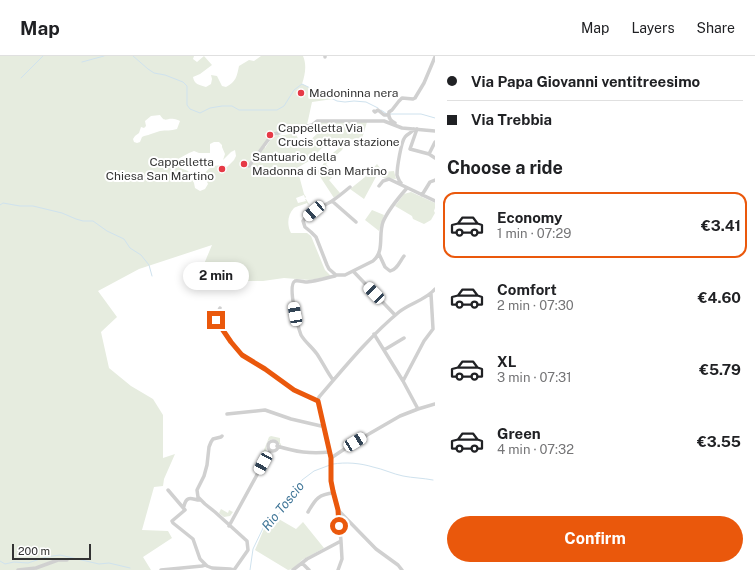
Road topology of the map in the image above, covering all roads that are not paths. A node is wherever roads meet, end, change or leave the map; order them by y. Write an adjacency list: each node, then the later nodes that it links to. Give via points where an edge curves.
1 (435, 57): 3 (street, via 415,98 402,98)
2 (374, 111): 3 (street)
3 (388, 114): 4 (street, via 392,121)
4 (400, 126): 5 (street); 10 (street, via 384,121 317,121 312,125 274,134)
5 (416, 129): 6 (street); 8 (street, via 410,148); 11 (street, via 403,140 397,168)
6 (435, 131)
7 (435, 142): 8 (street)
8 (428, 154): 9 (street)
9 (435, 158)
10 (249, 166)
11 (398, 179): 13 (street); 14 (street)
12 (435, 180): 18 (street, via 430,182)
13 (394, 181): 14 (street); 15 (street, via 386,179)
14 (401, 184): 17 (street)
15 (379, 186)
16 (350, 187): 19 (street)
17 (406, 188): 18 (street); 22 (street, via 382,224)
18 (422, 195): 20 (street)
19 (332, 201): 21 (street); 25 (street, via 314,211 303,224 316,237 326,265)
20 (435, 201)
21 (356, 222)
22 (379, 254): 23 (street, via 385,267 390,271 396,268); 24 (street, via 373,261)
23 (404, 256)
24 (353, 271): 25 (street, via 345,275); 29 (street)
25 (336, 275): 34 (street, via 307,282 296,281 292,287 295,314 301,334)
26 (435, 289): 27 (street)
27 (431, 294): 29 (street); 30 (street)
28 (220, 308): 36 (street, via 216,320 242,355 294,390)
29 (395, 315): 31 (street)
30 (434, 316): 35 (street, via 433,329)
31 (374, 334): 33 (street); 34 (street)
32 (404, 338): 33 (street)
33 (384, 350): 35 (street)
34 (333, 380): 36 (street)
35 (403, 381): 38 (street)
36 (318, 401): 40 (street)
37 (435, 404): 38 (street)
38 (418, 409): 45 (street, via 400,416)
39 (227, 414): 40 (street, via 265,410 291,419)
40 (323, 425): 44 (street)
41 (222, 436): 48 (street, via 211,442 204,476 197,490)
42 (278, 446): 43 (street, via 276,450); 43 (street, via 273,441 270,442); 44 (street, via 303,453)
43 (270, 451): 52 (street)
44 (330, 452): 45 (street)
45 (331, 458): 47 (street)
46 (168, 490): 56 (street, via 185,510 172,521 193,538 200,559)
47 (334, 493): 50 (street); 51 (street, via 316,499)
48 (201, 500): 49 (street, via 188,499); 52 (street)
49 (184, 506)
50 (338, 510): 53 (street); 57 (street)
51 (308, 512)
52 (229, 526): 60 (street, via 247,541 248,550)
53 (341, 541): 55 (street); 63 (street, via 342,559)
54 (66, 560): 58 (street)
55 (302, 563): 61 (street); 62 (street)
56 (205, 565): 59 (street); 60 (street)
57 (401, 569)
58 (18, 570)
59 (161, 570)
60 (234, 570)
61 (293, 570)
62 (309, 570)
63 (338, 570)

